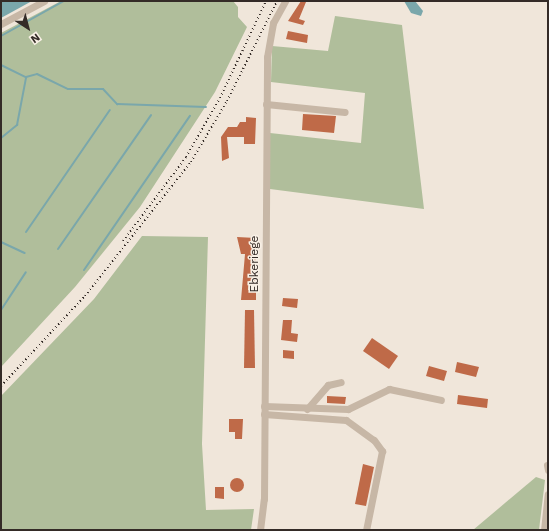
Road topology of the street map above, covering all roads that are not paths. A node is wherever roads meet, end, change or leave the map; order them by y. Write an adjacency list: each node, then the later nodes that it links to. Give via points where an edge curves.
1 (44, 1): 3 (street)
2 (285, 1): 4 (street, Ebkeriege, via 268,45)
3 (1, 24)
4 (266, 104): 5 (street); 8 (street, Ebkeriege)
5 (344, 112)
6 (341, 382): 9 (street, via 328,385)
7 (441, 400): 9 (street, via 390,389 348,409)
8 (264, 406): 9 (street); 10 (street, Ebkeriege)
9 (307, 409)
10 (264, 414): 12 (street, Ebkeriege); 13 (street, via 346,420 374,440 382,451)
11 (548, 494): 14 (street)
12 (260, 530)
13 (366, 530)
14 (544, 530)

